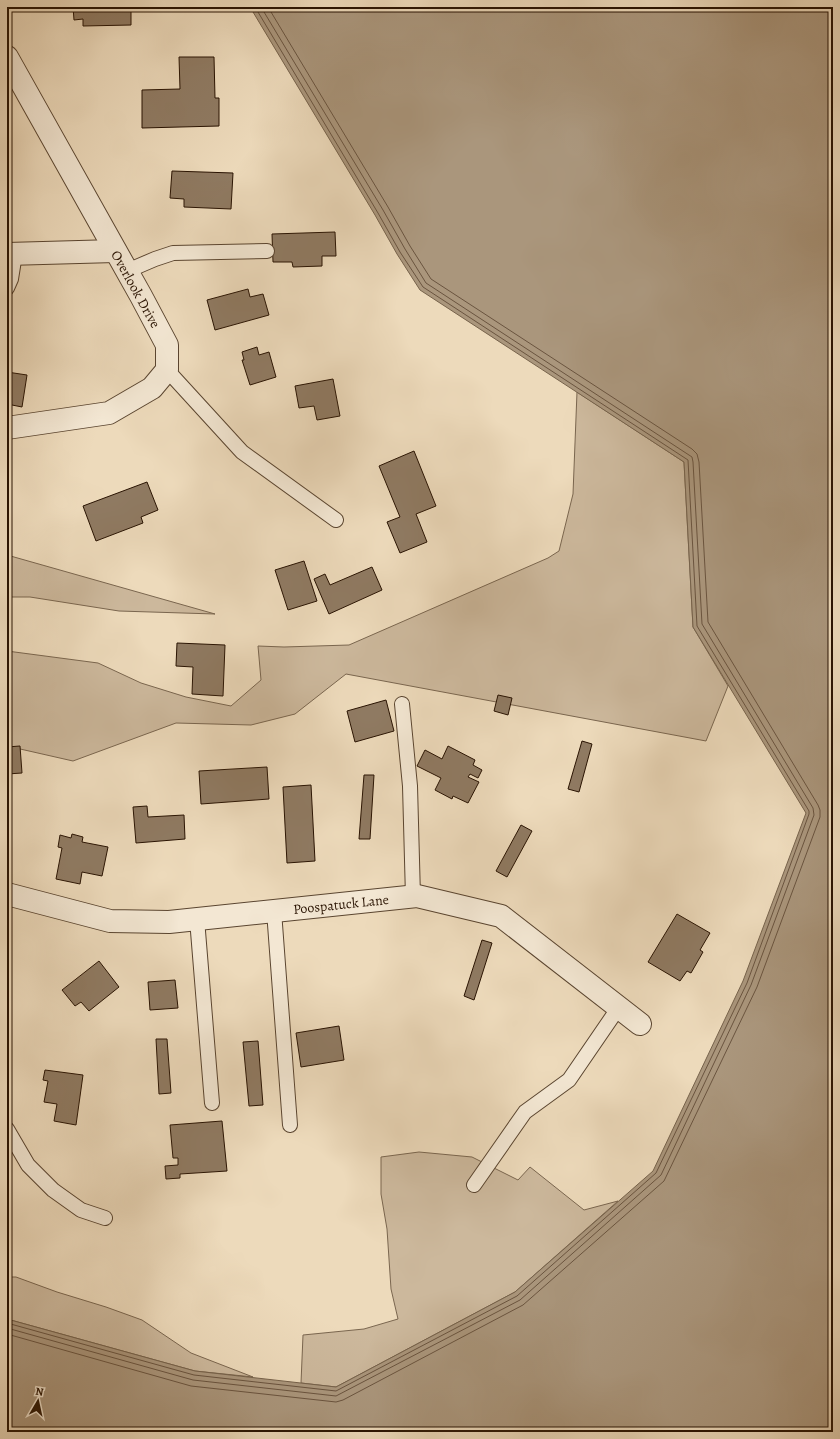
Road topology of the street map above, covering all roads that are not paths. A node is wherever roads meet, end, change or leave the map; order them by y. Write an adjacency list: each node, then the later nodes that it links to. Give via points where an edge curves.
1 (7, 57): 2 (street, Overlook Drive)
2 (115, 251): 4 (street); 5 (street, Overlook Drive)
3 (267, 251): 5 (lane, via 174,253)
4 (11, 254): 6 (lane, via 11,279)
5 (127, 271): 7 (street, Overlook Drive, via 167,345)
6 (7, 288)
7 (166, 370): 8 (street, via 152,388 109,413); 9 (lane, via 242,452)
8 (7, 428)
9 (336, 520)
10 (402, 704): 12 (lane, via 410,786)
11 (7, 894): 14 (street, Poospatuck Lane, via 110,921 169,922)
12 (413, 897): 13 (street, Poospatuck Lane); 15 (street, Poospatuck Lane, via 501,916)
13 (274, 911): 14 (street, Poospatuck Lane); 18 (lane)
14 (198, 919): 17 (lane)
15 (619, 1007): 16 (street, Poospatuck Lane); 20 (lane, via 569,1080 525,1112)
16 (640, 1024)
17 (212, 1103)
18 (290, 1125)
19 (7, 1129): 21 (lane, via 28,1165 53,1190 81,1210)
20 (474, 1185)
21 (105, 1218)

